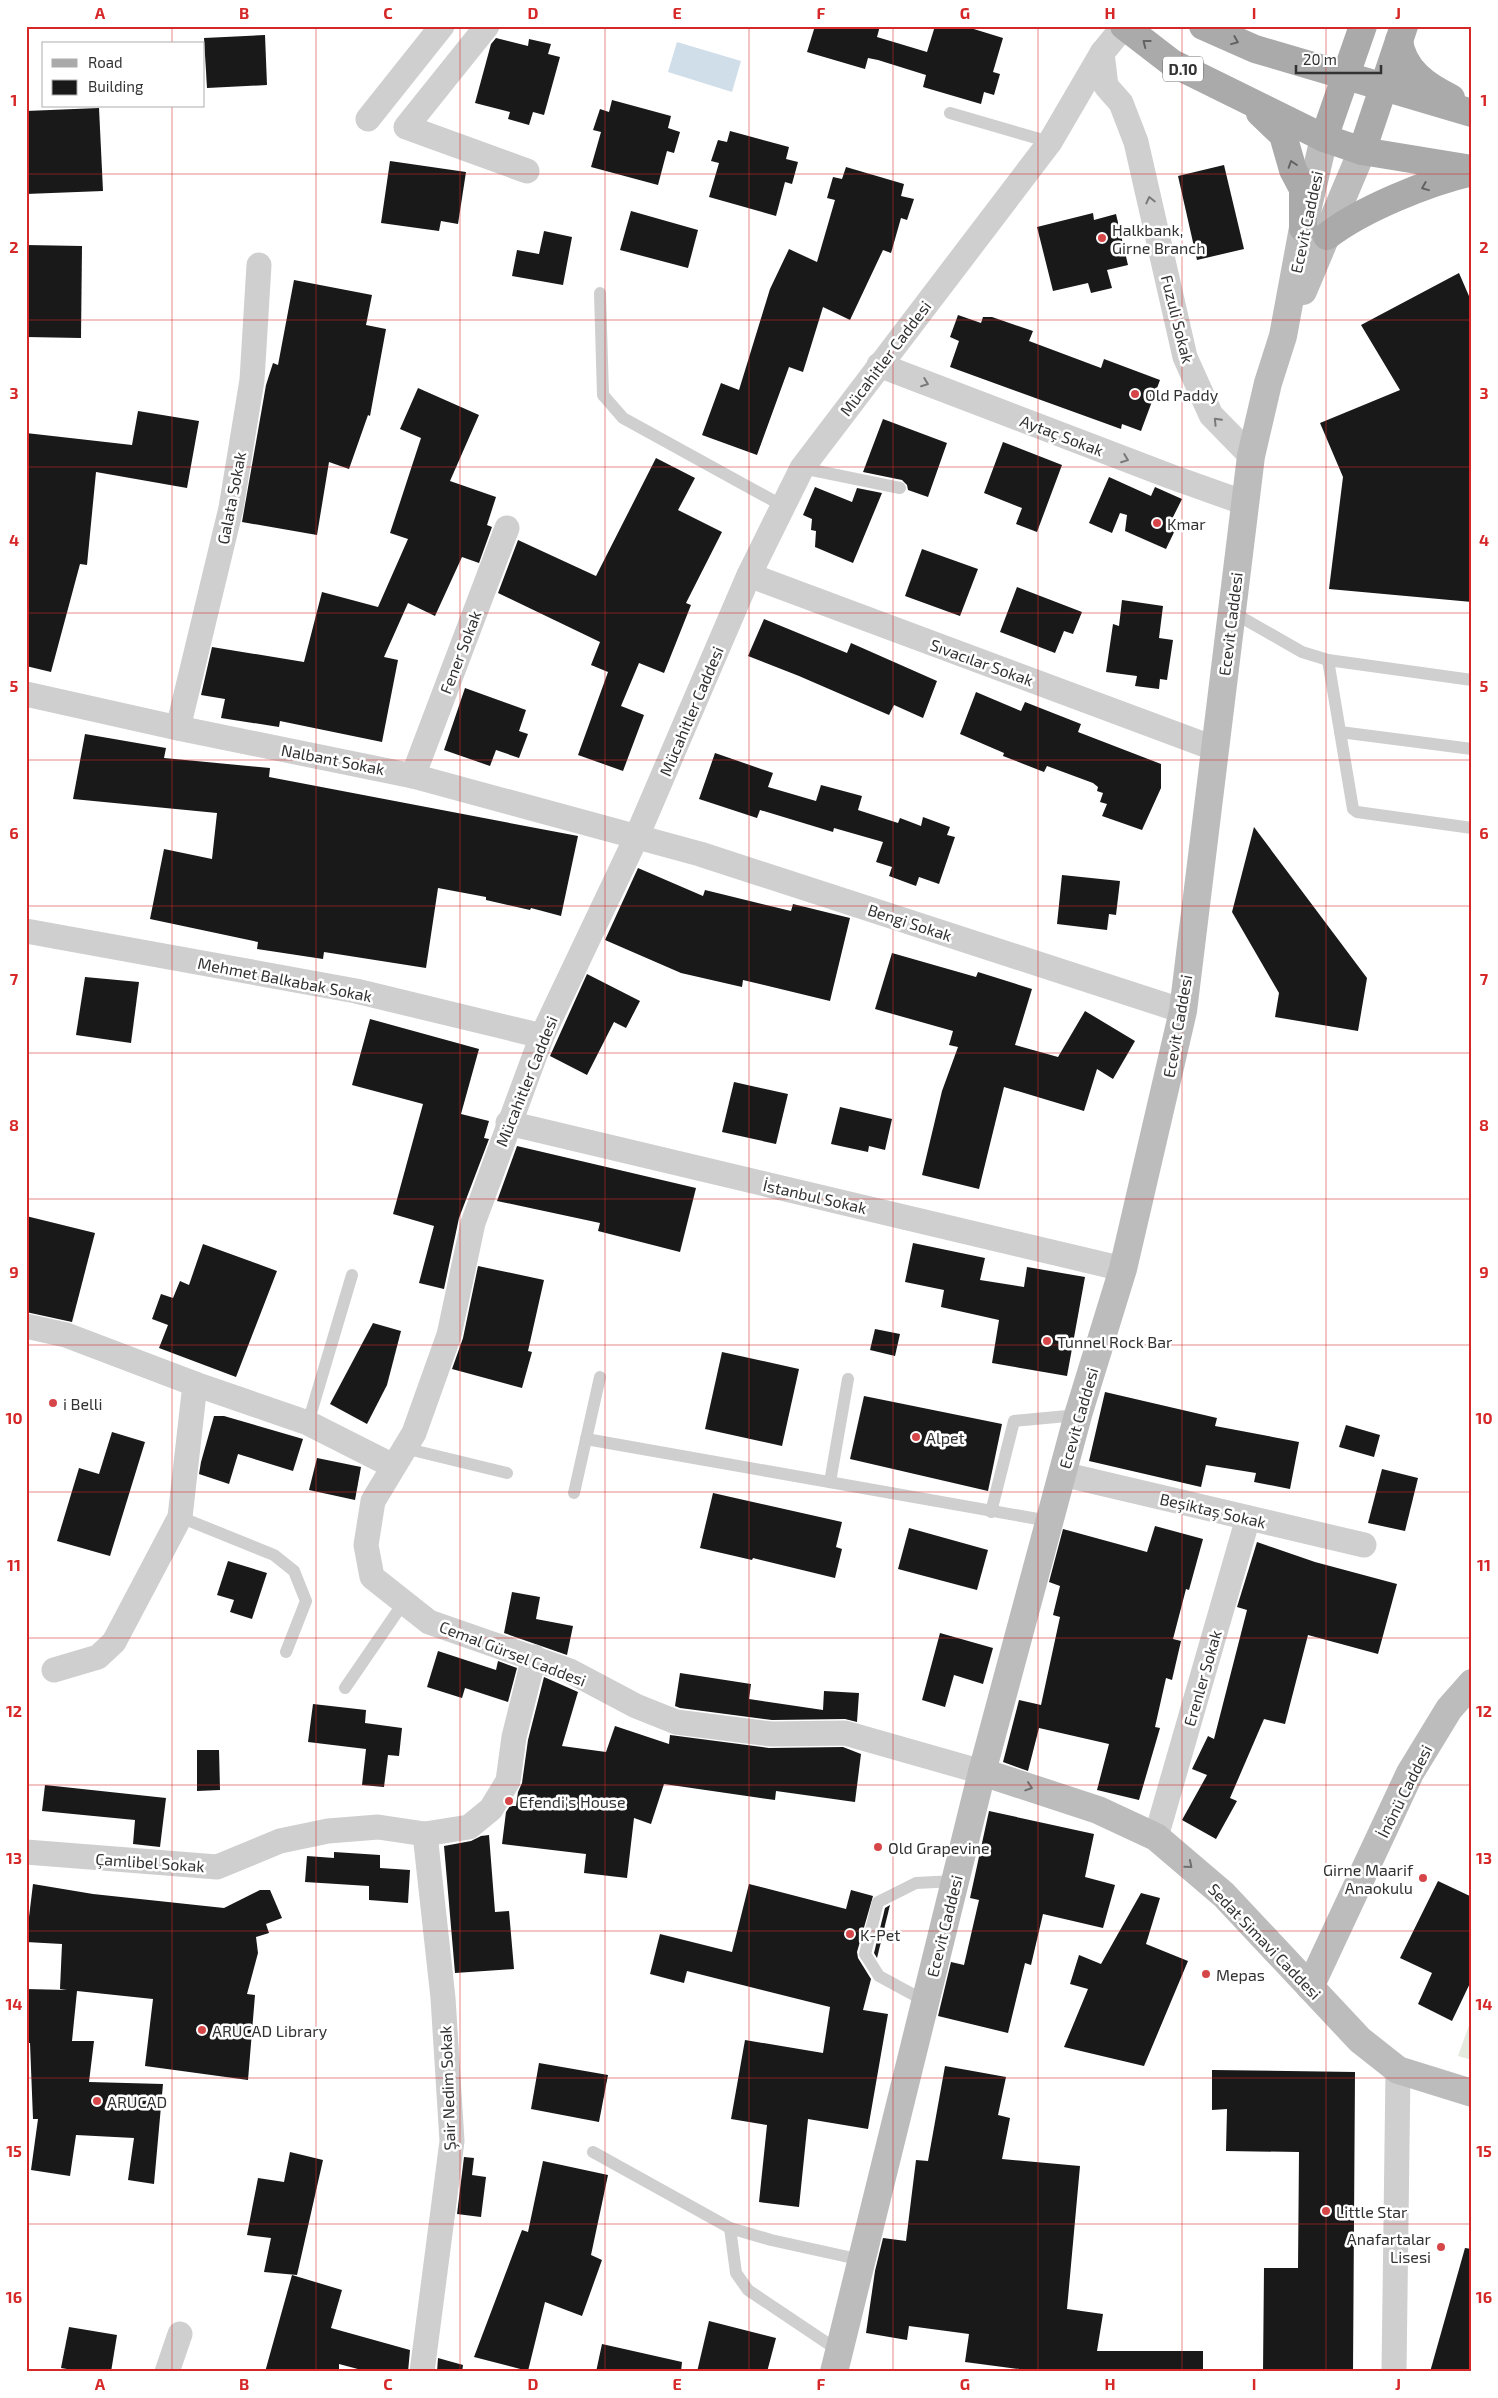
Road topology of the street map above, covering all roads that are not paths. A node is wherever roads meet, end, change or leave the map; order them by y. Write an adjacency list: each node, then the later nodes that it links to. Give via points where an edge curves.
1 (442, 26): 15 (street)
2 (487, 26): 19 (street, via 406,127)
3 (1124, 26): 8 (street, Mücahitler Caddesi); 11 (main road, D.10, one-way to 3, via 1172,64)
4 (1203, 26): 7 (main road, one-way to 7)
5 (1362, 29): 7 (main road, via 1347,48 1325,58 1306,60); 9 (main road)
6 (1402, 34): 10 (main road); 12 (main road, via 1401,54 1407,66 1436,91)
7 (1262, 51): 9 (main road)
8 (1102, 53): 17 (street, Mücahitler Caddesi); 25 (street, Fuzuli Sokak, one-way to 8, via 1211,414 1186,357 1136,142 1121,104 1106,86)
9 (1346, 77): 10 (main road); 16 (main road)
10 (1384, 89): 14 (main road); 18 (main road)
11 (1240, 97): 16 (main road, D.10); 21 (main road, one-way to 11, via 1283,135)
12 (1472, 108)
13 (950, 113): 17 (lane)
14 (1472, 113)
15 (368, 119)
16 (1324, 138): 18 (main road, D.10); 21 (main road, Ecevit Caddesi)
17 (1050, 142): 24 (street, Mücahitler Caddesi)
18 (1362, 151): 20 (main road); 21 (main road, Ecevit Caddesi)
19 (527, 171)
20 (1472, 171): 21 (main road, one-way to 21, via 1372,209 1342,225)
21 (1315, 232): 25 (main road, Ecevit Caddesi, via 1268,383)
22 (259, 265): 36 (street, Galata Sokak, via 252,380 231,508)
23 (600, 293): 29 (lane, via 604,395 623,418)
24 (879, 365): 26 (street, Mücahitler Caddesi); 28 (street, Aytaç Sokak, one-way to 28)
25 (1251, 456): 28 (main road, Ecevit Caddesi)
26 (802, 468): 27 (lane); 29 (street, Mücahitler Caddesi)
27 (900, 488)
28 (1245, 503): 32 (main road, Ecevit Caddesi)
29 (783, 506): 31 (street, Mücahitler Caddesi)
30 (507, 528): 40 (street, Fener Sokak)
31 (748, 575): 38 (street, Sıvacılar Sokak); 42 (street, Mücahitler Caddesi)
32 (1232, 612): 33 (lane, via 1302,652); 38 (main road, Ecevit Caddesi)
33 (1328, 660): 34 (lane); 37 (lane)
34 (1472, 680)
35 (26, 694): 36 (street, Nalbant Sokak)
36 (178, 728): 40 (street, Nalbant Sokak)
37 (1340, 732): 39 (lane); 41 (lane, via 1353,809 1357,812)
38 (1216, 749): 44 (main road, Ecevit Caddesi)
39 (1472, 749)
40 (413, 776): 42 (street, Nalbant Sokak)
41 (1472, 828)
42 (637, 836): 44 (street, Bengi Sokak); 45 (street, Mücahitler Caddesi)
43 (26, 931): 45 (street, Mehmet Balkabak Sokak, via 356,991)
44 (1183, 1011): 47 (main road, Ecevit Caddesi)
45 (542, 1036): 46 (street, Mücahitler Caddesi)
46 (508, 1123): 47 (street, İstanbul Sokak); 56 (street, Mücahitler Caddesi, via 474,1223 449,1335 414,1433)
47 (1122, 1269): 53 (main road, Ecevit Caddesi)
48 (352, 1275): 54 (lane)
49 (26, 1326): 52 (street, via 66,1335)
50 (600, 1377): 55 (lane)
51 (848, 1379): 59 (lane)
52 (195, 1384): 54 (street); 62 (street)
53 (1078, 1415): 58 (main road, Ecevit Caddesi); 61 (lane, via 1014,1421)
54 (308, 1423): 56 (street)
55 (586, 1439): 59 (lane); 60 (lane)
56 (399, 1457): 57 (lane); 66 (street, Cemal Gürsel Caddesi, via 374,1501 366,1545 372,1576)
57 (508, 1473)
58 (1062, 1474): 63 (street, Beşiktaş Sokak); 64 (main road, Ecevit Caddesi)
59 (830, 1482): 61 (lane)
60 (574, 1493)
61 (991, 1512): 64 (lane)
62 (180, 1517): 67 (lane, via 274,1555 294,1571 306,1601); 69 (street, via 114,1642 98,1657)
63 (1248, 1518): 65 (street, Beşiktaş Sokak); 74 (street, Erenler Sokak)
64 (1049, 1521): 72 (main road, Ecevit Caddesi)
65 (1364, 1545)
66 (404, 1602): 68 (street, Cemal Gürsel Caddesi, via 429,1622); 71 (lane)
67 (286, 1652)
68 (534, 1657): 72 (street, Cemal Gürsel Caddesi, via 676,1722 771,1734 845,1733); 73 (street, Çamlibel Sokak, via 514,1737 508,1782 491,1809 469,1827)
69 (54, 1670)
70 (1472, 1683): 77 (main road, İnönü Caddesi, via 1449,1709 1410,1773)
71 (345, 1688)
72 (982, 1772): 74 (main road, Sedat Simavi Caddesi, one-way to 74, via 1098,1810); 76 (main road, Ecevit Caddesi)
73 (425, 1834): 75 (street, Çamlibel Sokak, via 378,1827 328,1830 280,1842 217,1867); 87 (street, Şair Nedim Sokak, via 443,1998 452,2141)
74 (1156, 1837): 77 (main road, Sedat Simavi Caddesi, one-way to 77, via 1224,1895)
75 (26, 1852)
76 (955, 1881): 78 (main road, Ecevit Caddesi); 78 (lane, via 916,1883 878,1902 865,1954 879,1976)
77 (1310, 1987): 79 (main road, Sedat Simavi Caddesi, via 1360,2040)
78 (926, 2001): 83 (main road, Ecevit Caddesi)
79 (1398, 2070): 80 (main road); 88 (street)
80 (1472, 2093)
81 (593, 2152): 82 (lane)
82 (730, 2228): 83 (lane); 85 (lane, via 736,2273 748,2290)
83 (862, 2260): 85 (main road, Ecevit Caddesi)
84 (180, 2334): 86 (street)
85 (837, 2361)
86 (167, 2372)
87 (422, 2372)
88 (1394, 2372)

